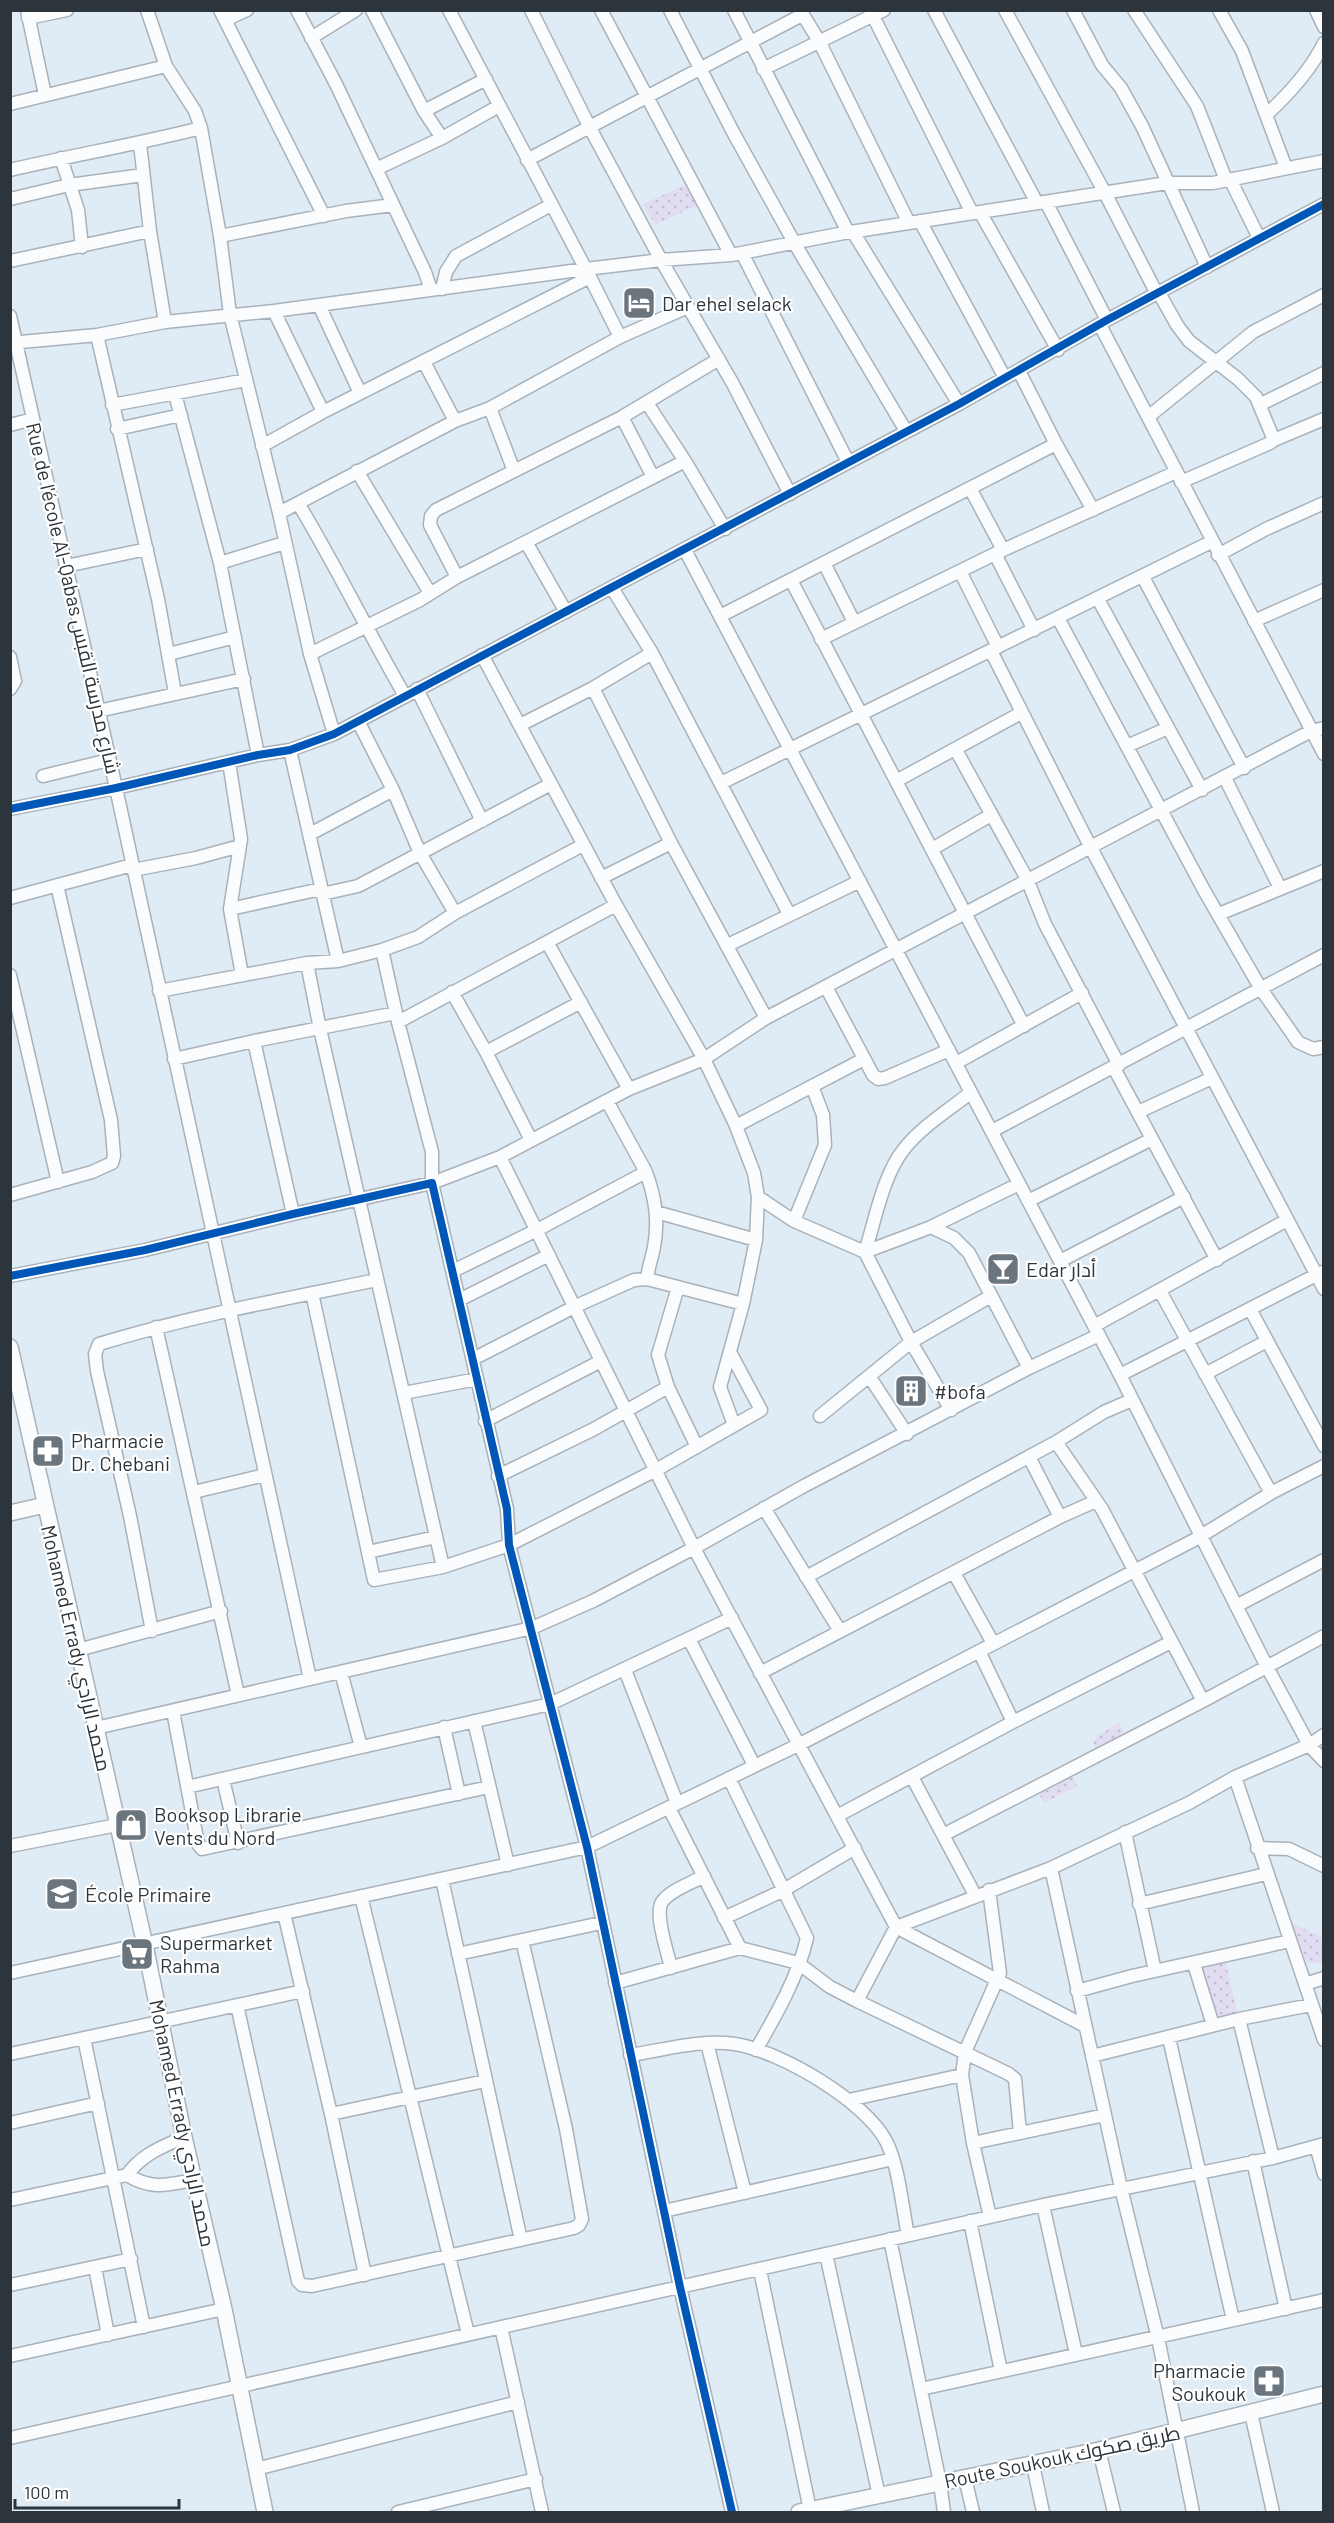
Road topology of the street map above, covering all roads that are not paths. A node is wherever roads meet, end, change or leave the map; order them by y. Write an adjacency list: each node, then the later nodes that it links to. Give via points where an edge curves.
1 (67, 10): 20 (street)
2 (147, 10): 27 (street)
3 (247, 10): 21 (street)
4 (297, 10): 23 (street)
5 (356, 10): 23 (street)
6 (372, 10): 35 (street)
7 (531, 10): 38 (street)
8 (601, 10): 32 (street)
9 (670, 10): 28 (street)
10 (734, 10): 26 (street)
11 (934, 10): 53 (street)
12 (1005, 10): 51 (street)
13 (1073, 10): 49 (street, via 1102,65 1126,98)
14 (1134, 10): 48 (street, via 1197,106)
15 (1219, 10): 36 (street, via 1242,51)
16 (1316, 10): 22 (street)
17 (450, 11): 30 (street)
18 (876, 12): 24 (street); 57 (street)
19 (801, 13): 24 (street); 26 (street)
20 (28, 14): 31 (street)
21 (223, 15): 58 (street)
22 (1323, 27)
23 (311, 38): 46 (street)
24 (819, 41): 29 (street); 59 (street)
25 (1323, 42): 36 (street, via 1306,74)
26 (749, 43): 28 (street); 29 (street)
27 (166, 66): 31 (street); 37 (street, via 195,111)
28 (701, 69): 32 (street); 64 (street)
29 (763, 69): 61 (street)
30 (486, 79): 34 (street); 35 (street)
31 (45, 95): 33 (street)
32 (647, 97): 38 (street); 66 (street)
33 (10, 104)
34 (500, 106): 39 (street); 42 (street)
35 (424, 111): 39 (street)
36 (1267, 114): 44 (street)
37 (201, 128): 40 (street); 62 (street)
38 (590, 128): 42 (street); 67 (street)
39 (442, 138): 46 (street)
40 (140, 144): 41 (street); 47 (street)
41 (62, 158): 45 (street); 50 (street)
42 (527, 160): 56 (street)
43 (1323, 160): 44 (street)
44 (1286, 168): 48 (street)
45 (10, 170)
46 (376, 170): 55 (street)
47 (143, 175): 50 (street); 60 (street)
48 (1228, 180): 49 (street); 63 (street)
49 (1167, 183): 51 (street); 69 (street)
50 (69, 185): 52 (street); 65 (street, via 78,210)
51 (1105, 193): 53 (street); 72 (street)
52 (10, 199)
53 (1041, 203): 57 (street); 80 (street)
54 (1323, 204): 63 (street)
55 (393, 205): 58 (street); 71 (street)
56 (551, 205): 70 (street); 71 (street, via 456,256)
57 (976, 212): 59 (street); 84 (street)
58 (324, 216): 62 (street)
59 (914, 222): 61 (street); 90 (street)
60 (150, 231): 65 (street); 79 (street)
61 (850, 232): 64 (street); 95 (street)
62 (220, 236): 77 (street)
63 (1259, 238): 69 (street)
64 (795, 244): 66 (street); 108 (street)
65 (82, 247): 68 (street)
66 (737, 254): 67 (street); 113 (street)
67 (661, 260): 70 (street); 75 (street)
68 (10, 261)
69 (1207, 267): 72 (street)
70 (588, 273): 71 (street); 82 (street); 86 (street)
71 (437, 290): 74 (street)
72 (1158, 294): 80 (street); 87 (street, via 1190,341)
73 (1323, 295): 87 (street, via 1253,332)
74 (319, 305): 76 (street); 92 (street)
75 (688, 307): 82 (street); 85 (street)
76 (274, 311): 77 (street); 99 (street)
77 (230, 314): 79 (street); 91 (street)
78 (10, 316): 83 (street, Rue de l'école Al-Qabas شارع مدرسة القبس)
79 (165, 322): 81 (street)
80 (1104, 323): 84 (street); 102 (street)
81 (97, 334): 83 (street); 97 (street)
82 (620, 337): 98 (street)
83 (13, 343): 103 (street, Rue de l'école Al-Qabas شارع مدرسة القبس)
84 (1058, 350): 88 (street)
85 (719, 359): 94 (street); 119 (street)
86 (424, 362): 92 (street); 105 (street)
87 (1216, 363): 96 (street); 102 (street)
88 (1019, 370): 90 (street); 110 (street)
89 (1323, 373): 96 (street)
90 (1005, 378): 95 (street)
91 (246, 380): 93 (street); 111 (street)
92 (360, 393): 99 (street)
93 (175, 394): 97 (street); 100 (street)
94 (647, 403): 101 (street); 112 (street)
95 (959, 404): 108 (street)
96 (1261, 404): 109 (street)
97 (112, 405): 107 (street)
98 (490, 408): 105 (street); 115 (street)
99 (323, 412): 111 (street)
100 (182, 415): 107 (street); 132 (street)
101 (622, 417): 115 (street); 116 (street)
102 (1148, 417): 117 (street)
103 (33, 419): 106 (street); 134 (street, Rue de l'école Al-Qabas شارع مدرسة القبس)
104 (1323, 419): 109 (street)
105 (455, 421): 114 (street)
106 (10, 425)
107 (117, 429): 128 (street)
108 (906, 431): 113 (street)
109 (1274, 440): 117 (street)
110 (1056, 444): 118 (street); 122 (street)
111 (262, 446): 123 (street)
112 (685, 461): 116 (street); 124 (street)
113 (848, 462): 119 (street)
114 (357, 471): 120 (street); 141 (street)
115 (514, 471): 136 (street, via 431,516 430,525)
116 (653, 477): 125 (street)
117 (1178, 477): 122 (street); 126 (street)
118 (970, 488): 130 (street); 133 (street)
119 (790, 494): 124 (street)
120 (298, 503): 123 (street); 148 (street, via 336,566)
121 (1323, 503): 131 (street)
122 (1093, 510): 130 (street)
123 (279, 513): 127 (street)
124 (725, 529): 129 (street)
125 (526, 542): 136 (street); 143 (street)
126 (1211, 542): 131 (street); 137 (street)
127 (284, 543): 132 (street); 155 (street)
128 (147, 549): 134 (street); 154 (street)
129 (685, 550): 139 (street); 144 (street)
130 (999, 552): 135 (street); 149 (street)
131 (1218, 555): 146 (street)
132 (220, 563): 150 (street)
133 (824, 563): 138 (street); 147 (street)
134 (66, 566): 164 (street, Rue de l'école Al-Qabas شارع مدرسة القبس)
135 (960, 571): 147 (street); 152 (street)
136 (457, 577): 141 (street)
137 (1143, 577): 142 (street); 180 (street)
138 (791, 580): 144 (street); 151 (street)
139 (612, 588): 143 (street); 153 (street)
140 (1323, 590): 146 (street)
141 (430, 594): 148 (street)
142 (1098, 599): 145 (street); 169 (street)
143 (566, 612): 156 (street)
144 (720, 616): 173 (street)
145 (1058, 618): 149 (street); 172 (street)
146 (1254, 621): 170 (street)
147 (854, 622): 151 (street)
148 (366, 627): 155 (street); 163 (street)
149 (1034, 630): 152 (street)
150 (235, 637): 154 (street); 158 (street)
151 (821, 639): 166 (street)
152 (995, 649): 165 (street); 166 (street)
153 (652, 653): 159 (street); 184 (street)
154 (169, 654): 162 (street)
155 (310, 654): 171 (street)
156 (482, 655): 161 (street); 168 (street)
157 (10, 657): 160 (street, via 15,681)
158 (244, 678): 162 (street); 177 (street)
159 (593, 688): 168 (street); 194 (street)
160 (10, 689)
161 (417, 689): 163 (street); 192 (street)
162 (175, 693): 164 (street)
163 (405, 696): 167 (street)
164 (98, 711): 178 (street, Rue de l'école Al-Qabas شارع مدرسة القبس)
165 (1022, 713): 175 (street); 197 (street)
166 (861, 714): 173 (street); 183 (street)
167 (358, 721): 171 (street); 187 (street)
168 (519, 725): 185 (street)
169 (1168, 728): 172 (street); 188 (street)
170 (1317, 730): 176 (street); 180 (street)
171 (334, 734): 174 (street)
172 (1127, 746): 190 (street)
173 (789, 748): 184 (street); 204 (street)
174 (290, 750): 177 (street); 193 (street)
175 (956, 750): 183 (street); 191 (street)
176 (1323, 754)
177 (258, 755): 179 (street)
178 (110, 760): 181 (street); 186 (street, Rue de l'école Al-Qabas شارع مدرسة القبس)
179 (229, 762): 186 (street); 196 (street)
180 (1245, 768): 182 (street)
181 (43, 776)
182 (1225, 778): 188 (street); 206 (street)
183 (897, 781): 198 (street)
184 (721, 783): 213 (street)
185 (551, 784): 192 (street); 195 (street)
186 (116, 788): 189 (street); 200 (street, Rue de l'école Al-Qabas شارع مدرسة القبس)
187 (393, 790): 193 (street); 199 (street)
188 (1202, 790): 190 (street)
189 (10, 809)
190 (1163, 811): 197 (street); 214 (street)
191 (991, 815): 198 (street); 203 (street)
192 (482, 821): 199 (street)
193 (310, 834): 207 (street)
194 (671, 843): 202 (street); 216 (street)
195 (583, 845): 202 (street); 211 (street)
196 (240, 846): 200 (street); 210 (street)
197 (1091, 848): 203 (street); 235 (street)
198 (932, 849): 212 (street)
199 (420, 853): 207 (street, via 358,886); 211 (street)
200 (132, 868): 205 (street); 226 (street, Rue de l'école Al-Qabas شارع مدرسة القبس)
201 (1323, 871): 206 (street)
202 (601, 878): 209 (street)
203 (1027, 879): 212 (street); 228 (street)
204 (860, 881): 213 (street); 217 (street)
205 (57, 885): 208 (street); 257 (street, via 109,1110 114,1156 112,1163 102,1168)
206 (1280, 888): 214 (street)
207 (322, 891): 210 (street); 220 (street)
208 (10, 898)
209 (616, 905): 215 (street); 241 (street)
210 (230, 909): 223 (street)
211 (455, 913): 218 (street, via 418,937)
212 (966, 913): 217 (street); 233 (street)
213 (789, 914): 216 (street)
214 (1219, 915): 225 (street)
215 (547, 942): 227 (street); 229 (street)
216 (728, 945): 232 (street)
217 (896, 949): 224 (street); 238 (street)
218 (382, 950): 220 (street); 231 (street)
219 (1323, 955): 225 (street)
220 (338, 961): 221 (street)
221 (307, 963): 223 (street); 234 (street)
222 (10, 975): 230 (street)
223 (242, 975): 226 (street)
224 (826, 987): 232 (street); 242 (street)
225 (1261, 989): 235 (street); 237 (street, via 1298,1042 1313,1050)
226 (159, 992): 240 (street, Rue de l'école Al-Qabas شارع مدرسة القبس)
227 (452, 992): 231 (street); 239 (street)
228 (1082, 993): 233 (street); 244 (street)
229 (581, 1002): 239 (street); 247 (street)
230 (15, 1016): 257 (street)
231 (397, 1017): 234 (street); 258 (street, via 432,1152)
232 (766, 1018): 241 (street)
233 (1024, 1026): 243 (street)
234 (320, 1029): 236 (street); 263 (street)
235 (1187, 1029): 244 (street); 245 (street)
236 (254, 1041): 240 (street); 266 (street)
237 (1323, 1047)
238 (949, 1050): 242 (street, via 885,1078 875,1077); 243 (street)
239 (486, 1052): 254 (street)
240 (174, 1059): 271 (street, Rue de l'école Al-Qabas شارع مدرسة القبس)
241 (704, 1059): 247 (street); 251 (street)
242 (864, 1059): 246 (street)
243 (956, 1063): 248 (street)
244 (1117, 1066): 250 (street); 252 (street)
245 (1212, 1078): 250 (street); 267 (street)
246 (812, 1086): 251 (street); 268 (street, via 823,1115 825,1145)
247 (629, 1089): 249 (street)
248 (970, 1093): 252 (street); 273 (street, via 904,1148 895,1162)
249 (607, 1101): 254 (street); 256 (street)
250 (1138, 1112): 253 (street)
251 (736, 1126): 261 (street, via 754,1173)
252 (992, 1131): 259 (street)
253 (1152, 1139): 262 (street); 264 (street)
254 (531, 1140): 255 (street)
255 (500, 1157): 258 (street); 270 (street)
256 (646, 1172): 265 (street); 270 (street)
257 (58, 1182): 260 (street)
258 (432, 1184): 263 (street); 277 (street)
259 (1019, 1184): 264 (street); 269 (street)
260 (10, 1195)
261 (758, 1197): 268 (street); 272 (street)
262 (1184, 1197): 275 (street); 276 (street)
263 (359, 1199): 266 (street); 281 (street)
264 (1028, 1201): 276 (street)
265 (656, 1212): 272 (street); 280 (street)
266 (293, 1214): 271 (street)
267 (1287, 1220): 275 (street); 278 (street)
268 (794, 1221): 273 (street)
269 (931, 1227): 273 (street); 286 (street, via 969,1253)
270 (537, 1230): 274 (street); 277 (street)
271 (212, 1232): 279 (street, via 145,1250); 290 (street, Rue de l'école Al-Qabas شارع مدرسة القبس)
272 (756, 1240): 288 (street)
273 (865, 1252): 296 (street)
274 (549, 1255): 287 (street); 289 (street)
275 (1218, 1260): 284 (street)
276 (1060, 1261): 293 (street)
277 (453, 1271): 287 (street)
278 (1320, 1273): 283 (street); 291 (street)
279 (10, 1276)
280 (647, 1279): 282 (street); 289 (street, via 634,1280)
281 (377, 1280): 285 (street); 307 (street)
282 (678, 1287): 288 (street); 306 (street, via 658,1349)
283 (1323, 1289)
284 (1160, 1291): 293 (street); 294 (street)
285 (312, 1293): 290 (street); 334 (street)
286 (991, 1296): 296 (street); 301 (street)
287 (459, 1300): 299 (street)
288 (743, 1304): 298 (street)
289 (576, 1306): 299 (street); 300 (street)
290 (230, 1309): 292 (street); 321 (street, Rue de l'école Al-Qabas شارع مدرسة القبس)
291 (1250, 1310): 294 (street); 295 (street)
292 (156, 1327): 323 (street); 344 (street, via 99,1344 95,1354)
293 (1097, 1331): 301 (street); 303 (street)
294 (1188, 1341): 302 (street); 303 (street)
295 (1267, 1341): 302 (street); 316 (street)
296 (911, 1342): 304 (street); 309 (street)
297 (10, 1347): 326 (street, Mohamed Errady محمد الرادي)
298 (730, 1352): 313 (street, via 721,1393); 313 (street, via 761,1410)
299 (472, 1359): 305 (street)
300 (601, 1361): 310 (street); 312 (street)
301 (1029, 1368): 309 (street)
302 (1205, 1374): 324 (street)
303 (1120, 1375): 308 (street)
304 (869, 1376): 311 (street); 314 (street)
305 (477, 1379): 307 (street); 312 (street)
306 (668, 1387): 310 (street); 317 (street)
307 (404, 1393): 331 (street)
308 (1132, 1400): 315 (street, via 1104,1412); 330 (street)
309 (951, 1410): 314 (street)
310 (626, 1411): 320 (street); 322 (street)
311 (820, 1416)
312 (485, 1421): 322 (street)
313 (734, 1425): 317 (street)
314 (907, 1434): 327 (street)
315 (1056, 1442): 318 (street); 325 (street)
316 (1323, 1446)
317 (697, 1447): 320 (street)
318 (1029, 1457): 329 (street); 339 (street)
319 (1323, 1466): 324 (street)
320 (656, 1470): 332 (street); 333 (street)
321 (266, 1475): 323 (street); 356 (street, Rue de l'école Al-Qabas شارع مدرسة القبس)
322 (498, 1476): 332 (street, via 507,1509)
323 (194, 1492): 341 (street)
324 (1271, 1493): 330 (street)
325 (1096, 1501): 329 (street); 337 (street)
326 (45, 1505): 328 (street); 350 (street, Mohamed Errady محمد الرادي)
327 (764, 1508): 333 (street); 339 (street)
328 (10, 1513)
329 (1060, 1517): 338 (street)
330 (1200, 1535): 337 (street); 340 (street)
331 (436, 1537): 334 (street); 336 (street)
332 (509, 1545): 336 (street); 343 (street)
333 (694, 1548): 342 (street); 343 (street)
334 (368, 1552): 336 (street, via 374,1580)
335 (1323, 1560): 340 (street)
336 (443, 1567)
337 (1132, 1570): 348 (street); 349 (street)
338 (954, 1573): 345 (street); 349 (street)
339 (806, 1577): 345 (street)
340 (1236, 1606): 352 (street)
341 (221, 1611): 344 (street); 357 (street)
342 (732, 1618): 347 (street); 355 (street)
343 (532, 1628): 354 (street); 359 (street)
344 (152, 1631): 350 (street)
345 (840, 1631): 355 (street)
346 (1323, 1636): 352 (street)
347 (688, 1639): 353 (street); 370 (street)
348 (1171, 1642): 358 (street); 362 (street)
349 (993, 1643): 351 (street)
350 (78, 1650): 364 (street, Mohamed Errady محمد الرادي)
351 (979, 1652): 362 (street); 366 (street)
352 (1266, 1665): 358 (street); 367 (street)
353 (626, 1670): 359 (street); 378 (street)
354 (341, 1672): 356 (street); 368 (street)
355 (760, 1673): 366 (street)
356 (310, 1679): 357 (street)
357 (238, 1695): 360 (street)
358 (1203, 1701): 382 (street)
359 (550, 1704): 361 (street); 385 (street)
360 (173, 1711): 364 (street); 375 (street)
361 (474, 1720): 363 (street); 376 (street)
362 (1013, 1722): 371 (street)
363 (444, 1727): 368 (street); 377 (street)
364 (96, 1728): 380 (street, Mohamed Errady محمد الرادي)
365 (1323, 1735): 367 (street)
366 (798, 1745): 370 (street); 379 (street)
367 (1310, 1745): 369 (street); 372 (street)
368 (361, 1747): 373 (street)
369 (1323, 1761)
370 (754, 1766): 374 (street)
371 (912, 1777): 379 (street); 382 (street)
372 (1235, 1777): 381 (street); 387 (street)
373 (223, 1779): 375 (street); 383 (street)
374 (729, 1779): 378 (street); 395 (street)
375 (187, 1786): 383 (street, via 202,1849)
376 (489, 1786): 377 (street); 388 (street)
377 (459, 1794): 383 (street)
378 (673, 1805): 385 (street); 392 (street)
379 (837, 1816): 386 (street)
380 (117, 1825): 384 (street); 405 (street, Mohamed Errady محمد الرادي)
381 (1125, 1832): 390 (street); 398 (street)
382 (943, 1835): 396 (street)
383 (237, 1843)
384 (10, 1846)
385 (587, 1847): 388 (street); 401 (street)
386 (855, 1848): 395 (street); 402 (street)
387 (1257, 1848): 389 (street, via 1289,1849); 391 (street)
388 (508, 1865): 393 (street)
389 (1323, 1866)
390 (1051, 1868): 394 (street); 418 (street)
391 (1266, 1874): 398 (street); 404 (street)
392 (704, 1876): 400 (street); 410 (street, via 668,1896 660,1907)
393 (442, 1879): 397 (street); 407 (street)
394 (988, 1890): 396 (street); 414 (street, via 1001,1965)
395 (782, 1891): 400 (street); 408 (street, via 807,1938)
396 (975, 1895): 402 (street)
397 (361, 1896): 399 (street); 437 (street)
398 (1139, 1904): 411 (street)
399 (284, 1913): 405 (street); 417 (street)
400 (724, 1918): 406 (street)
401 (601, 1923): 403 (street); 415 (street)
402 (896, 1927): 414 (street); 419 (street)
403 (522, 1940): 407 (street); 464 (street, via 582,2213 579,2225 573,2228)
404 (1290, 1941): 409 (street); 416 (street)
405 (145, 1945): 412 (street); 423 (street, Mohamed Errady محمد الرادي)
406 (740, 1948): 408 (street); 410 (street)
407 (458, 1954): 436 (street)
408 (798, 1963): 419 (street); 430 (street, via 780,2010)
409 (1194, 1964): 411 (street); 424 (street)
410 (671, 1968): 415 (street)
411 (1155, 1971): 418 (street)
412 (10, 1973)
413 (1323, 1978): 416 (street)
414 (999, 1981): 425 (street); 431 (street)
415 (615, 1983): 433 (street)
416 (1305, 1984): 421 (street)
417 (303, 1991): 420 (street); 440 (street)
418 (1077, 1991): 425 (street)
419 (857, 2001): 431 (street)
420 (237, 2005): 423 (street); 470 (street, via 298,2281 312,2286)
421 (1311, 2005): 422 (street); 428 (street)
422 (1239, 2019): 424 (street); 447 (street)
423 (159, 2020): 426 (street); 444 (street, Mohamed Errady محمد الرادي)
424 (1213, 2025): 427 (street)
425 (1085, 2026): 434 (street)
426 (84, 2038): 432 (street); 439 (street)
427 (1169, 2038): 434 (street); 450 (street)
428 (1323, 2040)
429 (707, 2043): 430 (street); 433 (street); 456 (street)
430 (756, 2050): 438 (street, via 826,2084)
431 (965, 2052): 435 (street); 443 (street, via 1015,2079)
432 (10, 2054)
433 (630, 2055): 459 (street)
434 (1092, 2056): 441 (street)
435 (962, 2076): 438 (street); 445 (street)
436 (485, 2081): 437 (street); 464 (street)
437 (410, 2096): 440 (street); 466 (street)
438 (849, 2100): 448 (street, via 879,2130)
439 (98, 2103): 442 (street); 453 (street)
440 (332, 2114): 470 (street)
441 (1105, 2115): 443 (street); 455 (street)
442 (10, 2123)
443 (1020, 2133): 445 (street)
444 (184, 2137): 452 (street, via 151,2152); 454 (street, Mohamed Errady محمد الرادي)
445 (973, 2143): 460 (street)
446 (1320, 2145): 447 (street); 451 (street)
447 (1274, 2158): 449 (street)
448 (893, 2160): 456 (street); 462 (street)
449 (1253, 2161): 450 (street); 474 (street)
450 (1200, 2172): 455 (street); 476 (street)
451 (1323, 2174)
452 (127, 2175): 453 (street); 454 (street, via 163,2186)
453 (114, 2178): 457 (street); 467 (street)
454 (194, 2180): 475 (street, Mohamed Errady محمد الرادي)
455 (1120, 2188): 458 (street); 481 (street)
456 (745, 2193): 459 (street)
457 (10, 2200)
458 (1043, 2205): 460 (street); 482 (street)
459 (664, 2211): 472 (street)
460 (990, 2217): 461 (street)
461 (970, 2221): 462 (street); 484 (street)
462 (908, 2235): 463 (street)
463 (890, 2239): 465 (street); 486 (street)
464 (521, 2240): 466 (street)
465 (826, 2254): 469 (street); 498 (street)
466 (449, 2257): 470 (street); 479 (street)
467 (131, 2259): 468 (street); 477 (street)
468 (95, 2267): 471 (street); 480 (street)
469 (760, 2270): 472 (street); 499 (street)
470 (365, 2275)
471 (10, 2285)
472 (680, 2287): 478 (street); 503 (street)
473 (1323, 2300): 474 (street)
474 (1286, 2308): 476 (street)
475 (225, 2309): 477 (street); 485 (street, Mohamed Errady محمد الرادي)
476 (1233, 2320): 481 (street)
477 (144, 2327): 480 (street)
478 (501, 2327): 479 (street); 488 (street)
479 (468, 2334): 485 (street)
480 (108, 2335): 483 (street)
481 (1158, 2338): 482 (street); 490 (street)
482 (1076, 2354): 484 (street)
483 (10, 2356)
484 (1001, 2371): 486 (street)
485 (239, 2385): 491 (street); 494 (street, Mohamed Errady محمد الرادي)
486 (921, 2389): 497 (street)
487 (1323, 2394): 489 (street, Route Soukouk طريق صكوك)
488 (518, 2402): 494 (street); 496 (street)
489 (1251, 2413): 490 (street, Route Soukouk طريق صكوك); 509 (street)
490 (1177, 2432): 492 (street, Route Soukouk طريق صكوك); 508 (street)
491 (10, 2438)
492 (1099, 2450): 493 (street, Route Soukouk طريق صكوك); 507 (street)
493 (1033, 2465): 495 (street, Route Soukouk طريق صكوك); 506 (street)
494 (256, 2469): 500 (street, Mohamed Errady محمد الرادي)
495 (965, 2478): 497 (street, Route Soukouk طريق صكوك); 505 (street)
496 (536, 2479): 501 (street); 502 (street)
497 (940, 2482): 498 (street, Route Soukouk طريق صكوك); 504 (street)
498 (879, 2496): 499 (street, Route Soukouk طريق صكوك)
499 (805, 2511)
500 (266, 2512)
501 (398, 2512)
502 (542, 2512)
503 (732, 2512)
504 (944, 2512)
505 (973, 2512)
506 (1043, 2512)
507 (1114, 2512)
508 (1193, 2512)
509 (1273, 2512)

